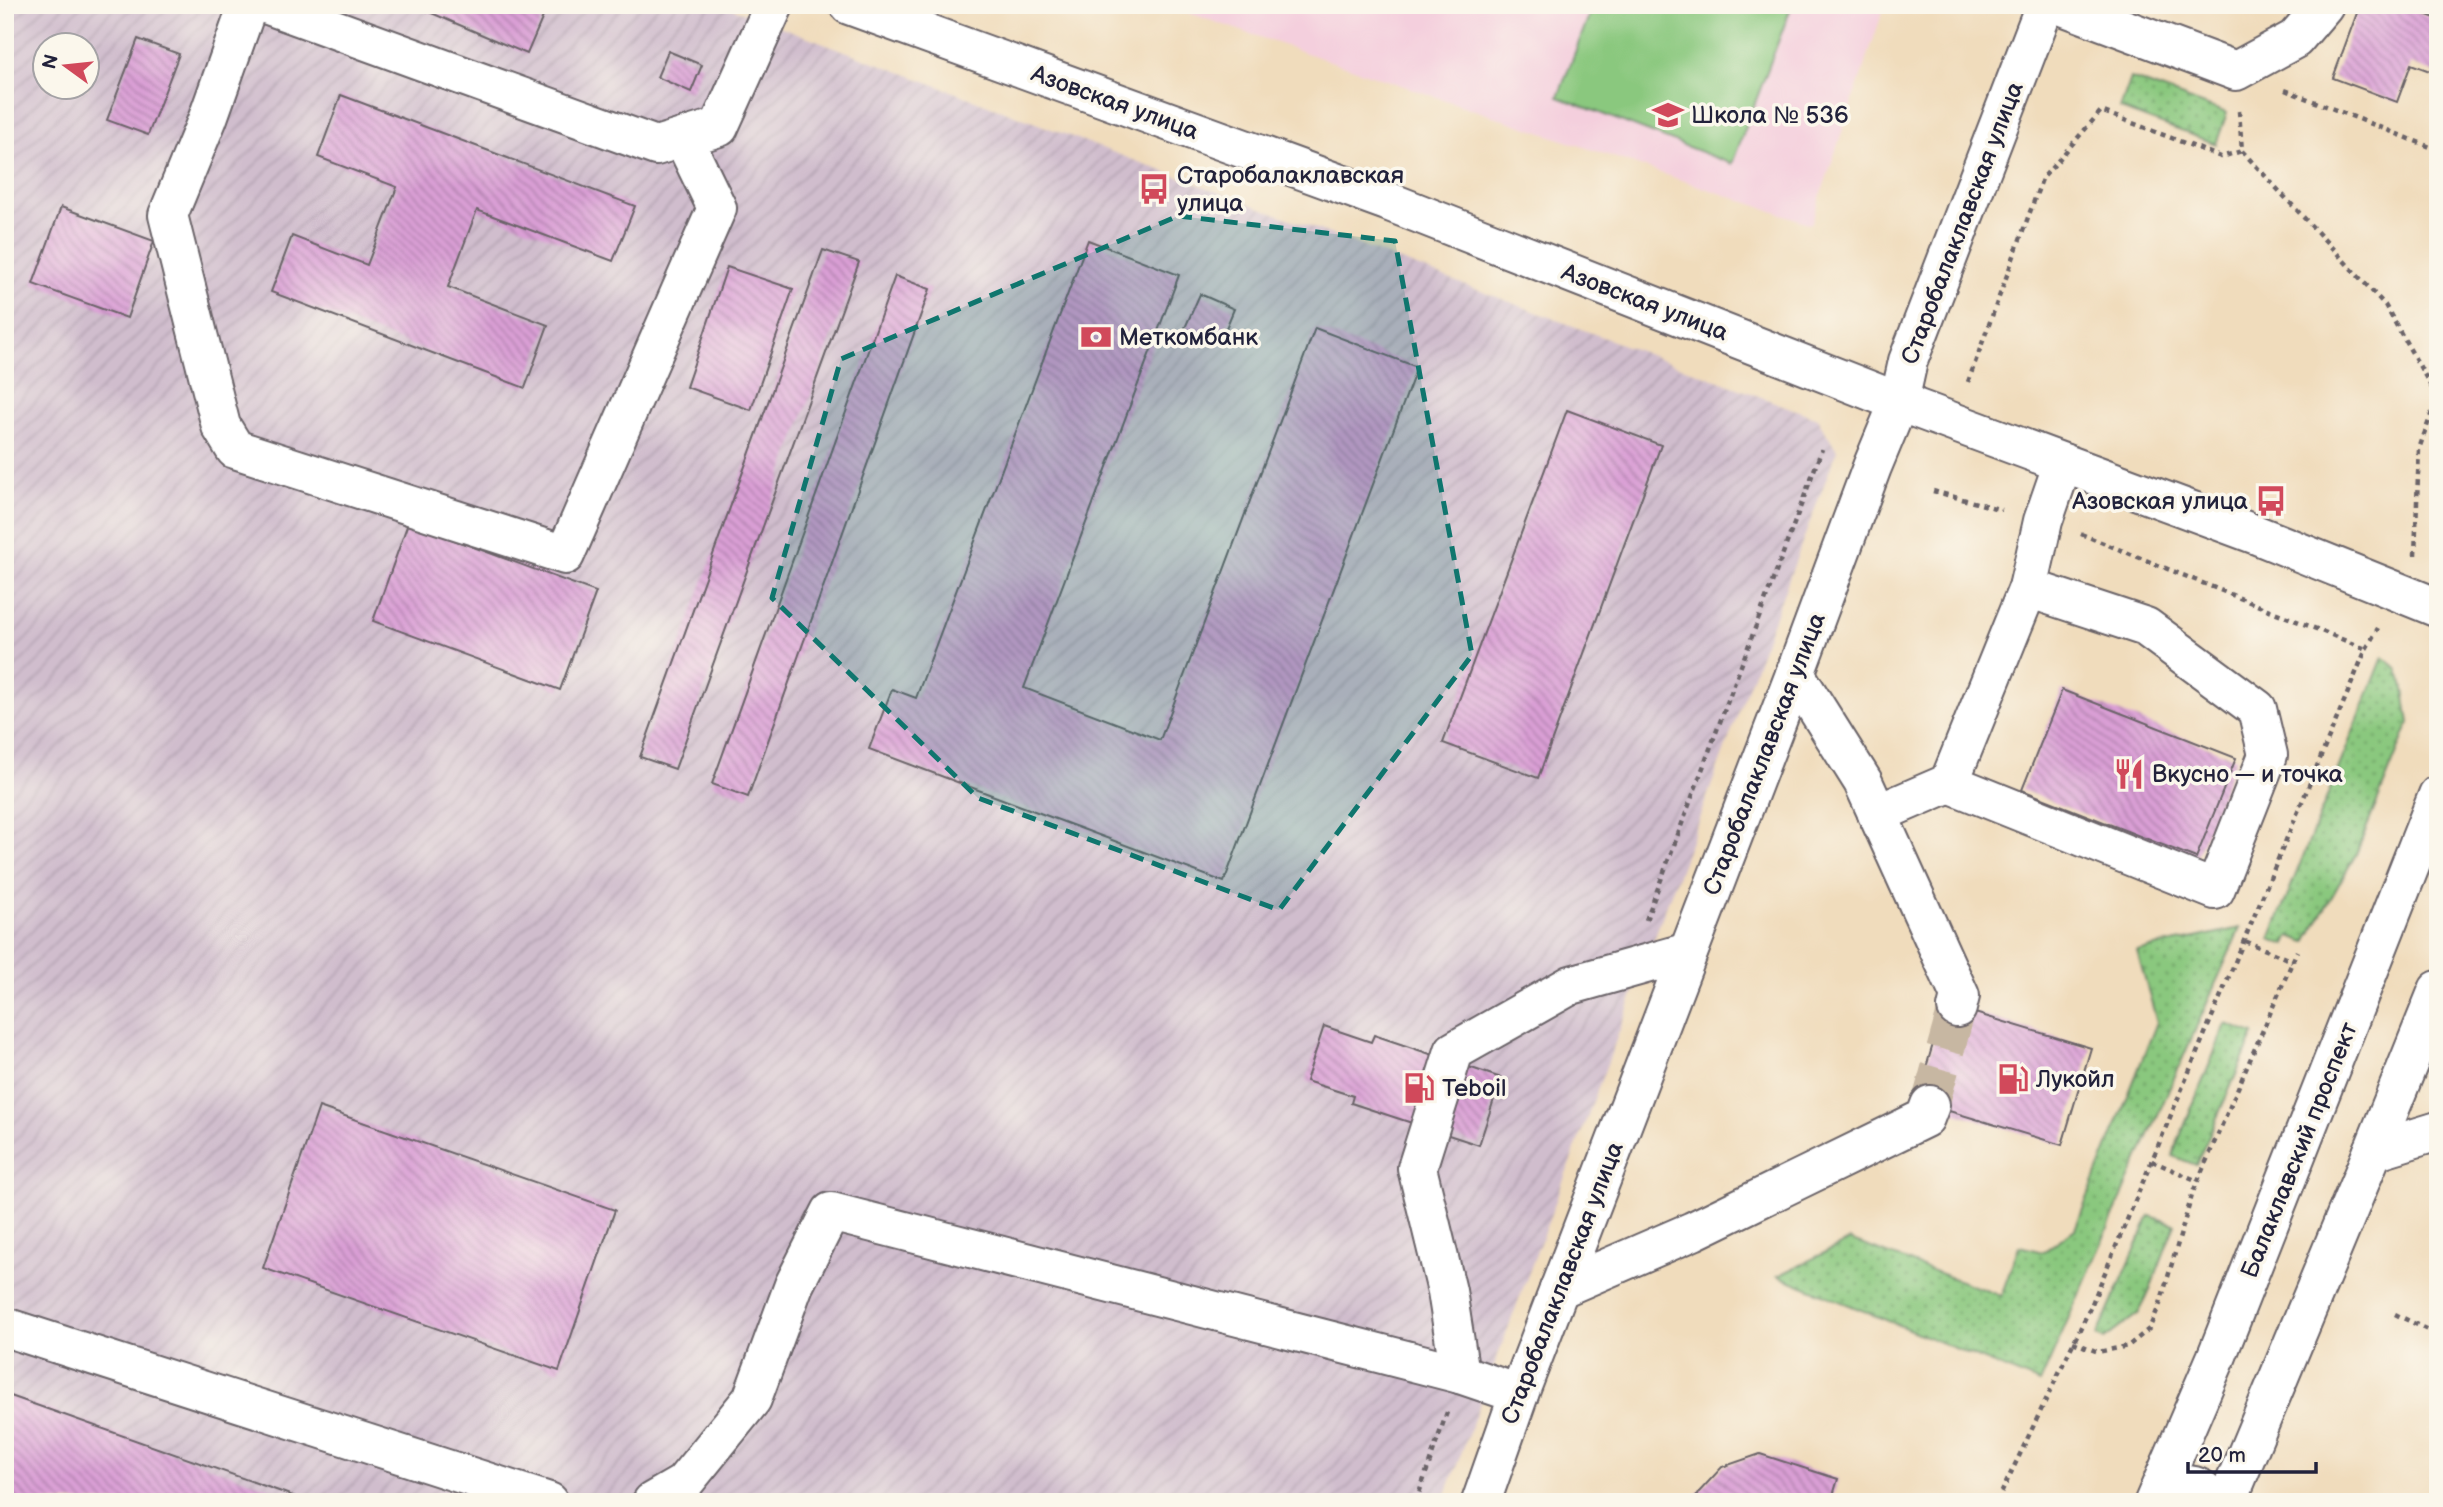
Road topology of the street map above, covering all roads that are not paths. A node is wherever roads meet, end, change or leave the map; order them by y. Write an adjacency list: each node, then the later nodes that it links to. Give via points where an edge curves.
1 (248, 5): 8 (street, via 168,215 221,426 235,449 565,555 717,208)
2 (268, 5): 8 (street, via 656,146)
3 (774, 5): 8 (street, via 719,127)
4 (849, 5): 9 (street, Азовская улица, via 1397,205)
5 (2045, 5): 9 (street, Старобалаклавская улица, via 1908,360)
6 (2060, 5): 7 (street, via 2236,71 2295,39)
7 (2324, 5)
8 (683, 138)
9 (1899, 402): 10 (street, Азовская улица); 13 (street, Старобалаклавская улица)
10 (2063, 463): 11 (street); 12 (street, Азовская улица)
11 (2028, 588): 14 (street); 14 (street, via 2146,627 2257,709 2268,755 2215,890)
12 (2438, 608)
13 (1795, 674): 16 (street, via 1863,782); 17 (street, Старобалаклавская улица)
14 (1949, 783): 16 (street)
15 (2438, 795): 30 (street, Балаклавский проспект)
16 (1877, 814): 19 (street, via 1960,996)
17 (1688, 952): 23 (street, Старобалаклавская улица); 25 (street, via 1570,985 1454,1051 1417,1168 1447,1291)
18 (2438, 990): 22 (street)
19 (1957, 1008)
20 (1930, 1105): 23 (street, via 1925,1118 1693,1231)
21 (2438, 1131): 22 (street)
22 (2374, 1151): 32 (street)
23 (1559, 1289): 26 (street, Старобалаклавская улица)
24 (5, 1327): 27 (street)
25 (1460, 1374): 26 (street); 28 (street, via 831,1212 794,1285 752,1399 683,1484)
26 (1518, 1394): 29 (street, Старобалаклавская улица)
27 (549, 1502)
28 (652, 1502)
29 (1481, 1502)
30 (2156, 1502): 31 (street, via 2173,1486 2190,1485 2206,1491)
31 (2215, 1502)
32 (2227, 1502)

